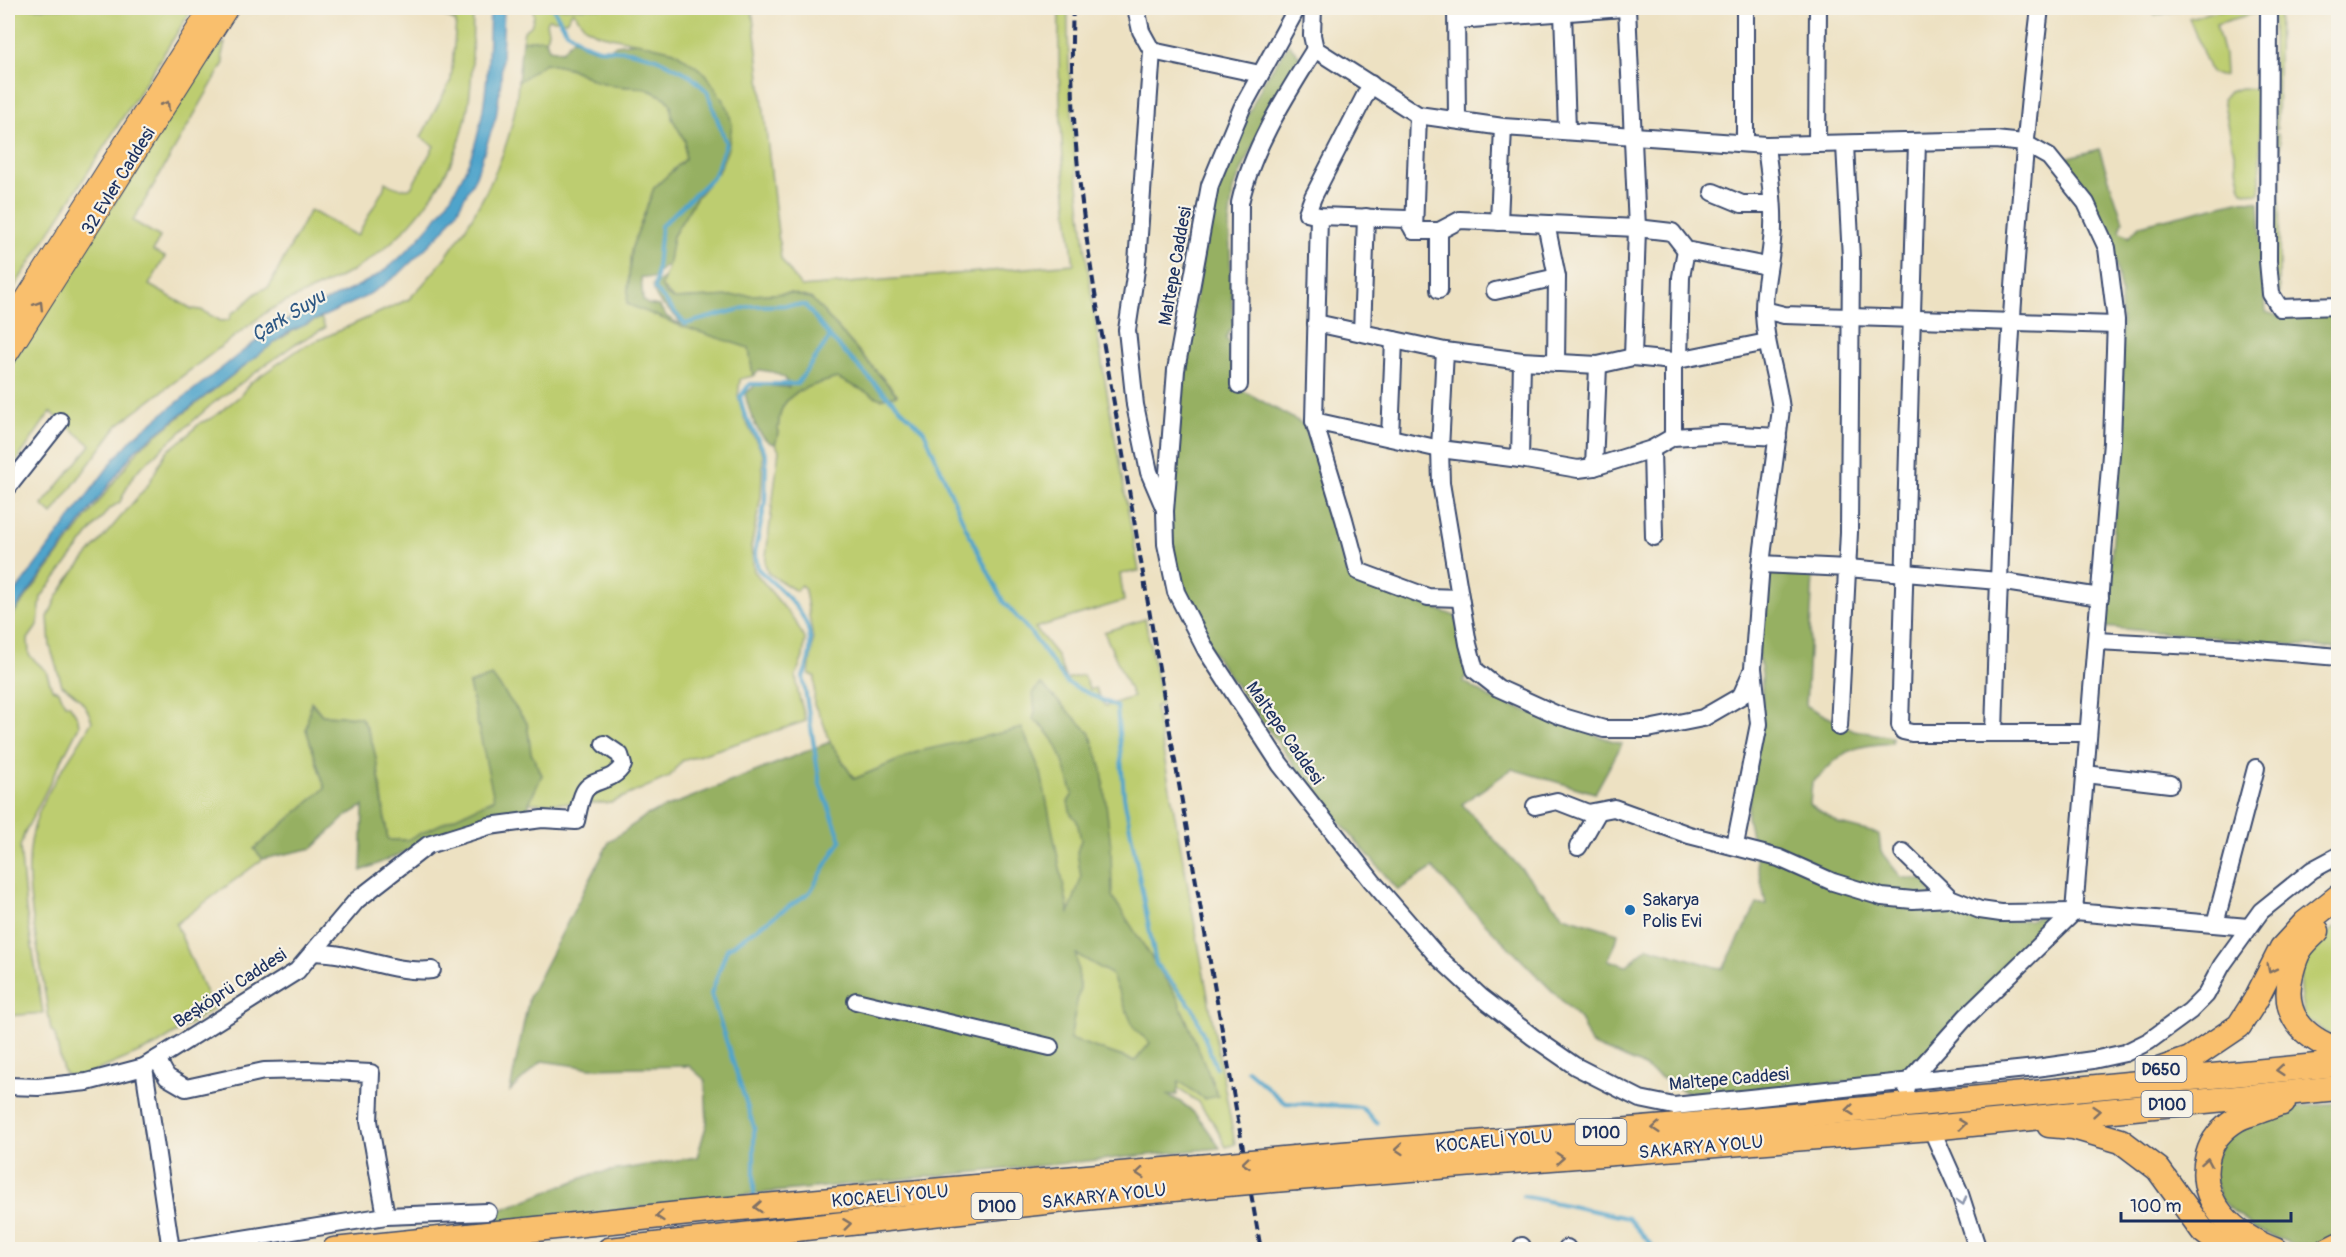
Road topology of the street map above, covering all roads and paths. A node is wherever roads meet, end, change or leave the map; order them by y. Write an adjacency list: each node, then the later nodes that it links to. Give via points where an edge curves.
1 (210, 8): 49 (main road, 32 Evler Caddesi)
2 (228, 8): 54 (main road, 32 Evler Caddesi, one-way to 2)
3 (1136, 8): 14 (street, via 1141,31)
4 (1296, 8): 15 (street, Maltepe Caddesi)
5 (1313, 8): 13 (street)
6 (1625, 8): 11 (street); 21 (street)
7 (1744, 8): 24 (street)
8 (1818, 8): 25 (street)
9 (2040, 8): 23 (street)
10 (2269, 8): 42 (street, via 2271,294 2280,308)
11 (1563, 12): 12 (street); 20 (street)
12 (1457, 14): 18 (street)
13 (1315, 49): 16 (street); 60 (street, via 1285,97 1245,177 1240,203)
14 (1152, 51): 15 (street); 71 (street, via 1137,263 1127,330 1135,405 1149,472)
15 (1260, 75): 71 (street, Maltepe Caddesi, via 1210,185 1176,370)
16 (1371, 84): 17 (street); 30 (street, via 1313,197 1307,213)
17 (1418, 115): 18 (street); 35 (street)
18 (1457, 119): 19 (street)
19 (1503, 126): 20 (street); 32 (street)
20 (1567, 130): 21 (street)
21 (1632, 134): 24 (street); 34 (street)
22 (1917, 142): 23 (street); 26 (street); 45 (street)
23 (2024, 142): 46 (street); 48 (street, via 2049,157 2086,203 2107,248)
24 (1745, 143): 27 (street)
25 (1818, 143): 26 (street); 27 (street)
26 (1845, 144): 44 (street)
27 (1766, 145): 29 (street)
28 (1713, 192): 29 (street, via 1742,204)
29 (1772, 204): 38 (street, via 1773,239)
30 (1318, 216): 31 (street); 47 (street)
31 (1366, 218): 35 (street, via 1407,219); 50 (street)
32 (1499, 222): 33 (street); 36 (street, via 1460,220)
33 (1546, 224): 34 (street); 39 (street)
34 (1637, 228): 37 (street, via 1672,232); 55 (street)
35 (1414, 231): 36 (street)
36 (1439, 231): 40 (street)
37 (1686, 250): 38 (street); 57 (street)
38 (1767, 266): 43 (street)
39 (1557, 277): 41 (street); 58 (street)
40 (1439, 290)
41 (1495, 291)
42 (2338, 306)
43 (1764, 310): 44 (street, via 1784,315); 52 (street)
44 (1851, 317): 45 (street); 74 (street)
45 (1912, 320): 46 (street); 75 (street)
46 (2010, 322): 48 (street); 76 (street)
47 (1316, 323): 50 (street); 62 (street)
48 (2116, 325): 77 (street)
49 (8, 326)
50 (1362, 333): 51 (street)
51 (1394, 340): 53 (street); 65 (street)
52 (1767, 342): 57 (street); 64 (street, via 1781,409)
53 (1445, 351): 56 (street); 66 (street)
54 (8, 354)
55 (1633, 357): 57 (street); 59 (street)
56 (1522, 361): 58 (street); 68 (street)
57 (1676, 361): 63 (street)
58 (1556, 363): 59 (street)
59 (1598, 365): 69 (street)
60 (1239, 385)
61 (60, 421): 70 (street)
62 (1314, 421): 65 (street); 78 (street, via 1358,571 1428,597)
63 (1673, 436): 64 (street); 67 (street)
64 (1778, 436): 73 (street)
65 (1390, 437): 66 (street)
66 (1440, 448): 68 (street); 78 (street, via 1441,483)
67 (1652, 449): 69 (street); 72 (street)
68 (1520, 459): 69 (street, via 1578,469)
69 (1594, 467)
70 (8, 487)
71 (1165, 511): 110 (street, Maltepe Caddesi, via 1166,544 1176,592 1241,707 1280,764 1372,881 1438,957 1498,1010 1575,1066 1657,1104)
72 (1654, 537)
73 (1761, 564): 74 (street); 81 (street)
74 (1848, 568): 75 (street); 82 (street)
75 (1905, 573): 76 (street); 83 (street, via 1900,725 1903,731)
76 (1998, 581): 77 (street); 83 (street)
77 (2100, 597): 79 (street)
78 (1460, 598): 81 (street, via 1475,669 1498,688 1560,716 1604,729 1648,729 1703,718 1741,696)
79 (2097, 641): 80 (street); 84 (street)
80 (2338, 657)
81 (1753, 668): 91 (street, via 1759,724)
82 (1839, 727)
83 (1994, 733): 84 (street)
84 (2088, 733): 87 (street)
85 (604, 744): 101 (street, Beşköprü Caddesi, via 620,755 623,765 617,776 590,785 584,792 576,821 542,819 489,826 428,845 357,900)
86 (2256, 768): 99 (street)
87 (2085, 774): 88 (street); 97 (street)
88 (2170, 784)
89 (1535, 806): 90 (street, via 1557,801 1588,813)
90 (1598, 812): 91 (street, via 1614,808 1689,835); 92 (street)
91 (1735, 845): 96 (street, via 1882,897)
92 (1578, 847)
93 (1903, 852): 96 (street)
94 (2338, 856): 100 (street, Maltepe Caddesi, via 2312,870 2261,911)
95 (2338, 897): 110 (highway, D650, one-way to 110, via 2282,948 2239,1026 2190,1059 2148,1074)
96 (1950, 898): 97 (street, via 2001,913)
97 (2074, 912): 99 (street); 110 (street, via 1966,1017)
98 (2338, 913): 105 (highway, via 2301,948 2287,990 2290,1013 2318,1042)
99 (2215, 924): 100 (street)
100 (2248, 927): 110 (street, Maltepe Caddesi, via 2206,995 2149,1041 2125,1053)
101 (313, 952): 102 (street, via 344,955 385,967); 106 (street, Beşköprü Caddesi, via 297,971)
102 (432, 970)
103 (856, 1001): 104 (street)
104 (1050, 1047)
105 (2338, 1050)
106 (150, 1063): 108 (street, Beşköprü Caddesi, via 87,1082); 116 (street, via 186,1088 264,1071 371,1073 369,1121); 118 (street)
107 (2338, 1064): 110 (highway, D100, one-way to 110)
108 (8, 1086)
109 (2338, 1090): 111 (highway, D100, one-way to 109); 123 (highway, one-way to 109, via 2240,1231 2212,1203 2205,1177 2210,1149 2226,1127 2249,1114)
110 (1907, 1094): 113 (highway, KOCAELİ YOLU / D100, one-way to 113, via 1750,1120)
111 (1996, 1120): 112 (highway, SAKARYA YOLU / D100, one-way to 111); 122 (highway, via 2073,1127 2121,1142 2158,1169 2203,1231)
112 (1931, 1128): 113 (highway, SAKARYA YOLU / D100, one-way to 112); 121 (street, one-way to 121, via 1959,1191)
113 (1296, 1168): 114 (highway, D100, bridge)
114 (1201, 1177): 119 (highway, KOCAELİ YOLU / D100, one-way to 119, via 718,1210); 120 (highway, SAKARYA YOLU / D100, one-way to 114, via 974,1209)
115 (488, 1212): 116 (street)
116 (386, 1216): 118 (street)
117 (2338, 1245): 124 (highway)
118 (172, 1250)
119 (334, 1250)
120 (609, 1250)
121 (1978, 1250)
122 (2228, 1250)
123 (2275, 1250)
124 (2328, 1250)

